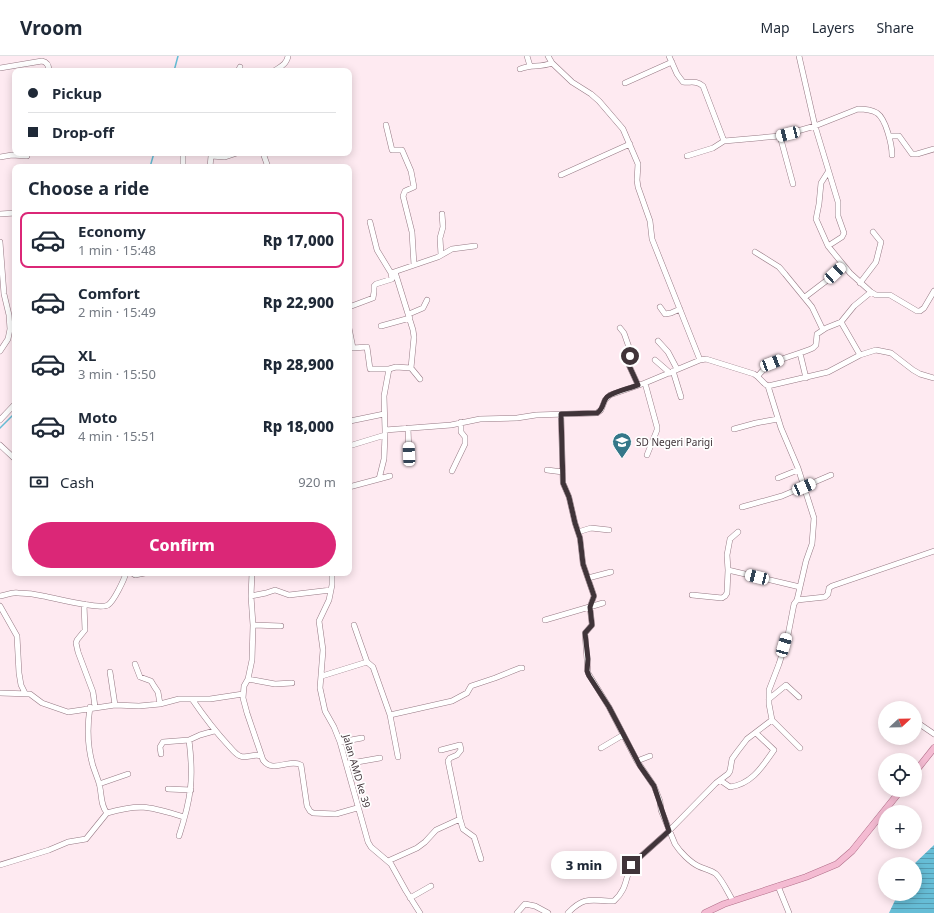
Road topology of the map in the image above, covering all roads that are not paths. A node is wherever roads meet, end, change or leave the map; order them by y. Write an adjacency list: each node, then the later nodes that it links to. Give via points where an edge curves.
1 (288, 56): 12 (street, via 285,64)
2 (527, 56): 9 (street)
3 (548, 56): 8 (street)
4 (669, 56): 7 (street)
5 (799, 56): 16 (street)
6 (41, 58): 10 (street); 11 (street)
7 (672, 62): 14 (street); 19 (street, via 683,82 695,82 704,86)
8 (552, 63): 9 (street, via 540,67); 20 (street, via 572,82 599,101 619,124)
9 (530, 66): 13 (street)
10 (0, 68)
11 (49, 68)
12 (279, 68)
13 (520, 69)
14 (625, 83)
15 (386, 125): 41 (street, via 392,150 402,150 411,171 414,188 405,191 403,196 412,232)
16 (815, 126): 17 (street); 18 (street, via 862,109 878,115); 28 (street)
17 (780, 136): 19 (street); 30 (street)
18 (889, 136): 21 (street, via 899,136 912,154); 23 (street)
19 (724, 141): 26 (street, via 713,148)
20 (630, 144): 29 (street); 52 (street, via 638,164 638,187 650,221 652,239)
21 (934, 149)
22 (12, 155): 27 (street)
23 (892, 155)
24 (211, 156): 25 (street)
25 (228, 156)
26 (688, 156)
27 (0, 157)
28 (828, 172): 38 (street, via 821,183 816,219); 38 (street, via 844,233)
29 (561, 175)
30 (793, 184)
31 (12, 213): 32 (street)
32 (0, 214)
33 (442, 214): 40 (street)
34 (370, 222): 43 (street, via 377,250)
35 (874, 232): 44 (street, via 881,242 879,255)
36 (0, 242): 47 (street)
37 (475, 246): 40 (street, via 455,248)
38 (828, 246): 42 (street)
39 (754, 252): 48 (street, via 779,267)
40 (441, 254): 41 (street)
41 (414, 265): 43 (street)
42 (843, 265): 44 (street); 48 (street)
43 (393, 273): 50 (street, via 392,279 374,286 373,298); 53 (street)
44 (860, 283): 46 (street)
45 (934, 291): 46 (street, via 920,311 890,295)
46 (871, 292): 54 (street, via 854,306)
47 (2, 294): 60 (street, via 9,315 10,329 8,339)
48 (805, 297): 57 (street)
49 (427, 300): 53 (street, via 422,308)
50 (352, 306)
51 (660, 307): 52 (street, via 665,314)
52 (680, 309): 64 (street)
53 (409, 316): 55 (street); 65 (street, via 414,337)
54 (841, 322): 57 (street); 62 (street)
55 (381, 326)
56 (620, 328): 73 (street, via 631,352 627,361)
57 (823, 330): 61 (street, via 817,334 815,346)
58 (658, 341): 67 (street, via 668,352)
59 (352, 343): 66 (street, via 353,348 367,347 370,369)
60 (0, 351)
61 (800, 353): 68 (street, via 772,363); 69 (street)
62 (860, 355): 69 (street, via 828,372); 70 (street, via 876,350 887,352 917,372)
63 (655, 360): 67 (street)
64 (700, 360): 67 (street); 68 (street, via 710,360)
65 (411, 368): 66 (street); 71 (street)
66 (389, 369): 77 (street, via 384,391)
67 (673, 371): 72 (street); 75 (street)
68 (758, 376): 74 (street)
69 (806, 378): 74 (street)
70 (934, 378)
71 (420, 379)
72 (645, 383): 73 (street); 89 (street, via 657,426)
73 (638, 385): 78 (street, via 610,395 597,413)
74 (768, 386): 79 (street)
75 (681, 396)
76 (12, 407): 80 (street)
77 (384, 414): 81 (street); 85 (street)
78 (561, 414): 82 (street); 94 (street)
79 (778, 419): 84 (street); 92 (street)
80 (0, 420)
81 (352, 421)
82 (461, 422): 83 (street); 93 (street, via 465,444)
83 (408, 428): 85 (street); 88 (street)
84 (734, 429)
85 (385, 433): 87 (street); 98 (street, via 384,459)
86 (0, 445): 90 (street)
87 (352, 445)
88 (409, 454)
89 (646, 455)
90 (12, 456)
91 (547, 470): 94 (street)
92 (798, 470): 97 (street); 100 (street)
93 (452, 471)
94 (563, 472): 103 (street, via 564,485)
95 (831, 475): 100 (street)
96 (390, 476): 98 (street)
97 (778, 478)
98 (379, 479): 99 (street)
99 (352, 486)
100 (804, 487): 101 (street); 112 (street, via 814,522 812,544)
101 (742, 507)
102 (609, 530): 103 (street, via 591,528)
103 (578, 532): 111 (street)
104 (738, 532): 106 (street, via 730,539)
105 (934, 551): 117 (street, via 832,586 824,597)
106 (728, 570): 112 (street); 114 (street, via 725,596 722,598)
107 (612, 572): 111 (street)
108 (126, 576): 119 (street, via 107,605)
109 (252, 576): 116 (street)
110 (332, 576): 113 (street, Jalan AMD ke 39)
111 (588, 578): 121 (street, via 594,599)
112 (800, 587): 117 (street)
113 (331, 590): 116 (street, via 289,595 275,590); 130 (street, Jalan AMD ke 39, via 319,621 323,650)
114 (692, 595)
115 (0, 596): 119 (street, via 17,592)
116 (251, 596): 123 (street)
117 (797, 600): 138 (street, via 769,690)
118 (603, 603): 121 (street)
119 (84, 604): 141 (street, via 85,630 76,643 93,692)
120 (0, 606): 134 (street, via 17,636 17,660 21,685)
121 (590, 607): 122 (street); 148 (street, via 592,625 585,633 587,671)
122 (545, 620)
123 (253, 625): 125 (street); 131 (street, via 252,660)
124 (354, 625): 126 (street)
125 (280, 626)
126 (367, 662): 130 (street); 142 (street, via 373,667)
127 (136, 664): 139 (street, via 140,677 151,681 156,689)
128 (522, 668): 142 (street, via 471,686 466,694 452,701)
129 (110, 672): 140 (street)
130 (322, 676): 151 (street, Jalan AMD ke 39, via 320,688 323,705)
131 (248, 679): 132 (street, via 275,684); 135 (street)
132 (292, 683)
133 (0, 693): 134 (street)
134 (25, 693): 141 (street, via 42,703 68,712)
135 (243, 694): 137 (street); 157 (street)
136 (799, 697): 138 (street, via 785,685)
137 (192, 699): 139 (street, via 179,699); 145 (street)
138 (769, 699): 143 (street)
139 (160, 704): 140 (street)
140 (116, 705): 141 (street)
141 (93, 707): 166 (street, via 87,725 88,742)
142 (390, 714): 159 (street)
143 (772, 720): 146 (street); 153 (street)
144 (922, 726): 147 (street)
145 (214, 730): 150 (street); 157 (street, via 240,756)
146 (756, 733): 165 (street, via 736,752 729,772); 165 (street, via 774,750 763,766 755,776 736,786 730,787)
147 (934, 734)
148 (623, 735): 152 (street); 161 (street)
149 (362, 738): 151 (street)
150 (189, 740): 156 (street, via 163,742 160,747); 168 (street)
151 (340, 742): 163 (street, Jalan AMD ke 39)
152 (601, 748)
153 (800, 748)
154 (934, 748): 162 (main road)
155 (441, 750): 173 (street, via 460,745 461,750 448,761)
156 (161, 754)
157 (261, 756): 170 (street, via 265,763 271,766 296,763 301,765 307,806 313,813 336,814)
158 (650, 756): 161 (street)
159 (398, 757)
160 (380, 758): 163 (street)
161 (637, 761): 174 (street, via 655,789)
162 (922, 763)
163 (346, 764): 170 (street, Jalan AMD ke 39)
164 (128, 774): 166 (street)
165 (720, 780): 174 (street)
166 (99, 784): 171 (street)
167 (168, 789): 168 (street)
168 (191, 790): 172 (street)
169 (895, 797): 180 (main road, via 843,860 806,877)
170 (358, 808): 177 (street, Jalan AMD ke 39, via 368,842)
171 (106, 813): 172 (street, via 140,806); 178 (street, via 84,840 68,842)
172 (184, 817): 175 (street)
173 (460, 819): 176 (street, via 463,829 474,837); 177 (street, via 436,830 417,848)
174 (669, 831): 182 (street, via 678,849 694,864 717,876); 186 (street, via 631,865 626,884 614,901 584,901)
175 (179, 836)
176 (481, 859)
177 (388, 861): 181 (street, Jalan AMD ke 39)
178 (0, 865)
179 (430, 886): 181 (street)
180 (778, 886): 182 (main road); 188 (street)
181 (410, 898): 183 (street, Jalan AMD ke 39)
182 (733, 901): 187 (main road)
183 (420, 913)
184 (517, 913): 185 (street, via 525,904 536,906)
185 (548, 913)
186 (568, 913)
187 (705, 913)
188 (789, 913)

